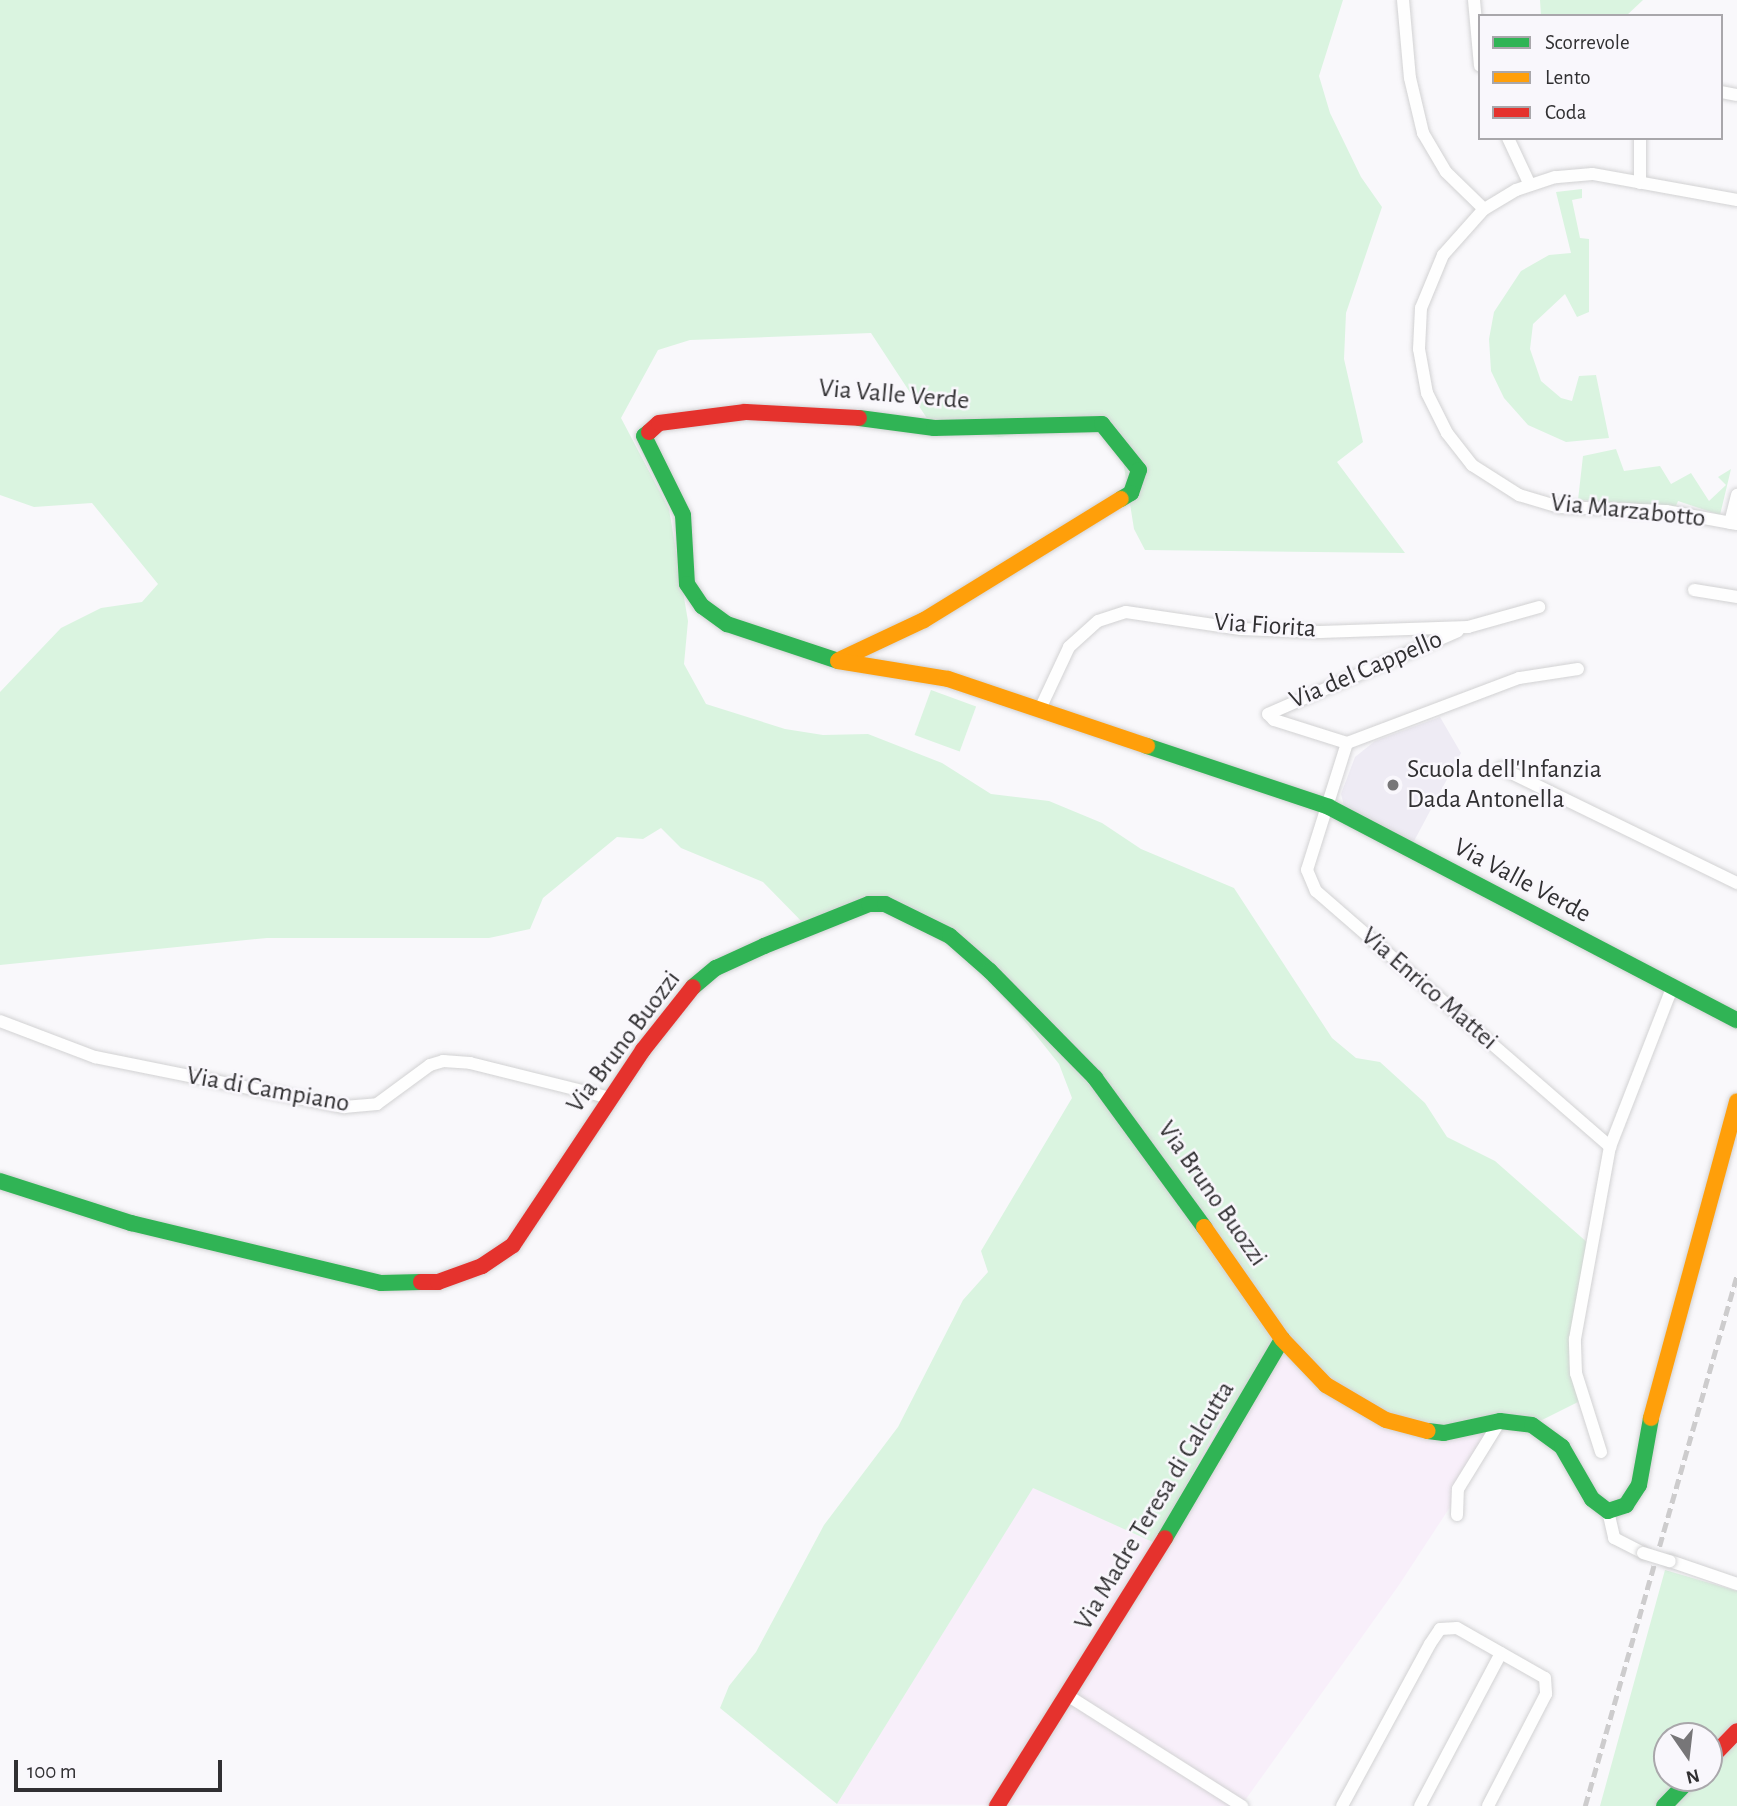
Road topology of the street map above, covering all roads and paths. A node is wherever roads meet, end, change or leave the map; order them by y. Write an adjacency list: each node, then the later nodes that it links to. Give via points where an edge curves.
1 (1403, 0): 9 (street, via 1410,78 1423,132 1446,172)
2 (1474, 0): 3 (street)
3 (1478, 44)
4 (1509, 140): 7 (street)
5 (1640, 140): 6 (street)
6 (1640, 183): 7 (street, Via Marzabotto, via 1583,174); 8 (street, Via Marzabotto)
7 (1530, 185): 9 (street, Via Marzabotto)
8 (1737, 200)
9 (1484, 209): 11 (street, Via Marzabotto, via 1443,256 1426,292 1420,323 1427,393 1459,450 1487,477 1543,504 1666,511)
10 (1737, 495): 11 (street, Via Marzabotto)
11 (1734, 524)
12 (1694, 590): 13 (street)
13 (1737, 597)
14 (1538, 607): 15 (street, Via Fiorita)
15 (1468, 627): 18 (street, Via Fiorita, via 1241,629 1126,612 1098,621 1069,647); 19 (street, Via del Cappello, via 1268,714 1274,720)
16 (839, 660): 16 (street, Via Valle Verde, via 742,631 693,596 684,570 683,515 645,443 646,430 652,425 757,412 818,413 934,428 1102,424 1125,447 1139,470 1131,493 954,603); 18 (street, Via Valle Verde, via 948,679)
17 (1578, 669): 19 (street, via 1519,678)
18 (1040, 709): 21 (street, Via Valle Verde)
19 (1348, 743): 21 (street)
20 (1501, 768): 22 (street)
21 (1329, 807): 23 (street, Via Valle Verde); 28 (street, Via Enrico Mattei, via 1307,870 1308,881)
22 (1737, 883)
23 (1672, 988): 24 (street, Via Valle Verde); 28 (street)
24 (1737, 1020)
25 (0, 1021): 26 (street, Via di Campiano, via 95,1057 344,1107 377,1104 430,1065 443,1061 470,1063)
26 (610, 1098): 29 (street, Via Bruno Buozzi, via 513,1245 482,1266 416,1286 382,1283 131,1223); 30 (street, Via Bruno Buozzi, via 676,1006 716,968 869,904 905,911 950,936 990,971 1095,1078 1139,1133)
27 (1737, 1101): 33 (street, via 1656,1393 1639,1485 1626,1505)
28 (1610, 1147): 32 (street, via 1574,1354)
29 (0, 1181)
30 (1282, 1339): 31 (street, Via Bruno Buozzi, via 1326,1385 1385,1420 1444,1433); 37 (street, Via Madre Teresa di Calcutta)
31 (1500, 1421): 33 (street, Via Bruno Buozzi, via 1522,1421 1552,1438 1592,1499); 34 (street, via 1458,1489)
32 (1601, 1451)
33 (1608, 1511): 35 (street, Via Bruno Buozzi, bridge, via 1614,1538 1643,1553)
34 (1457, 1515)
35 (1737, 1584)
36 (1500, 1653): 43 (street, via 1457,1628 1440,1629); 44 (street); 45 (street, via 1545,1678 1546,1694)
37 (1070, 1696): 41 (street, Via Madre Teresa di Calcutta); 42 (street)
38 (1737, 1731): 39 (street)
39 (1723, 1746)
40 (1678, 1792): 46 (street)
41 (997, 1806)
42 (1242, 1806)
43 (1342, 1806)
44 (1420, 1806)
45 (1488, 1806)
46 (1664, 1806)

